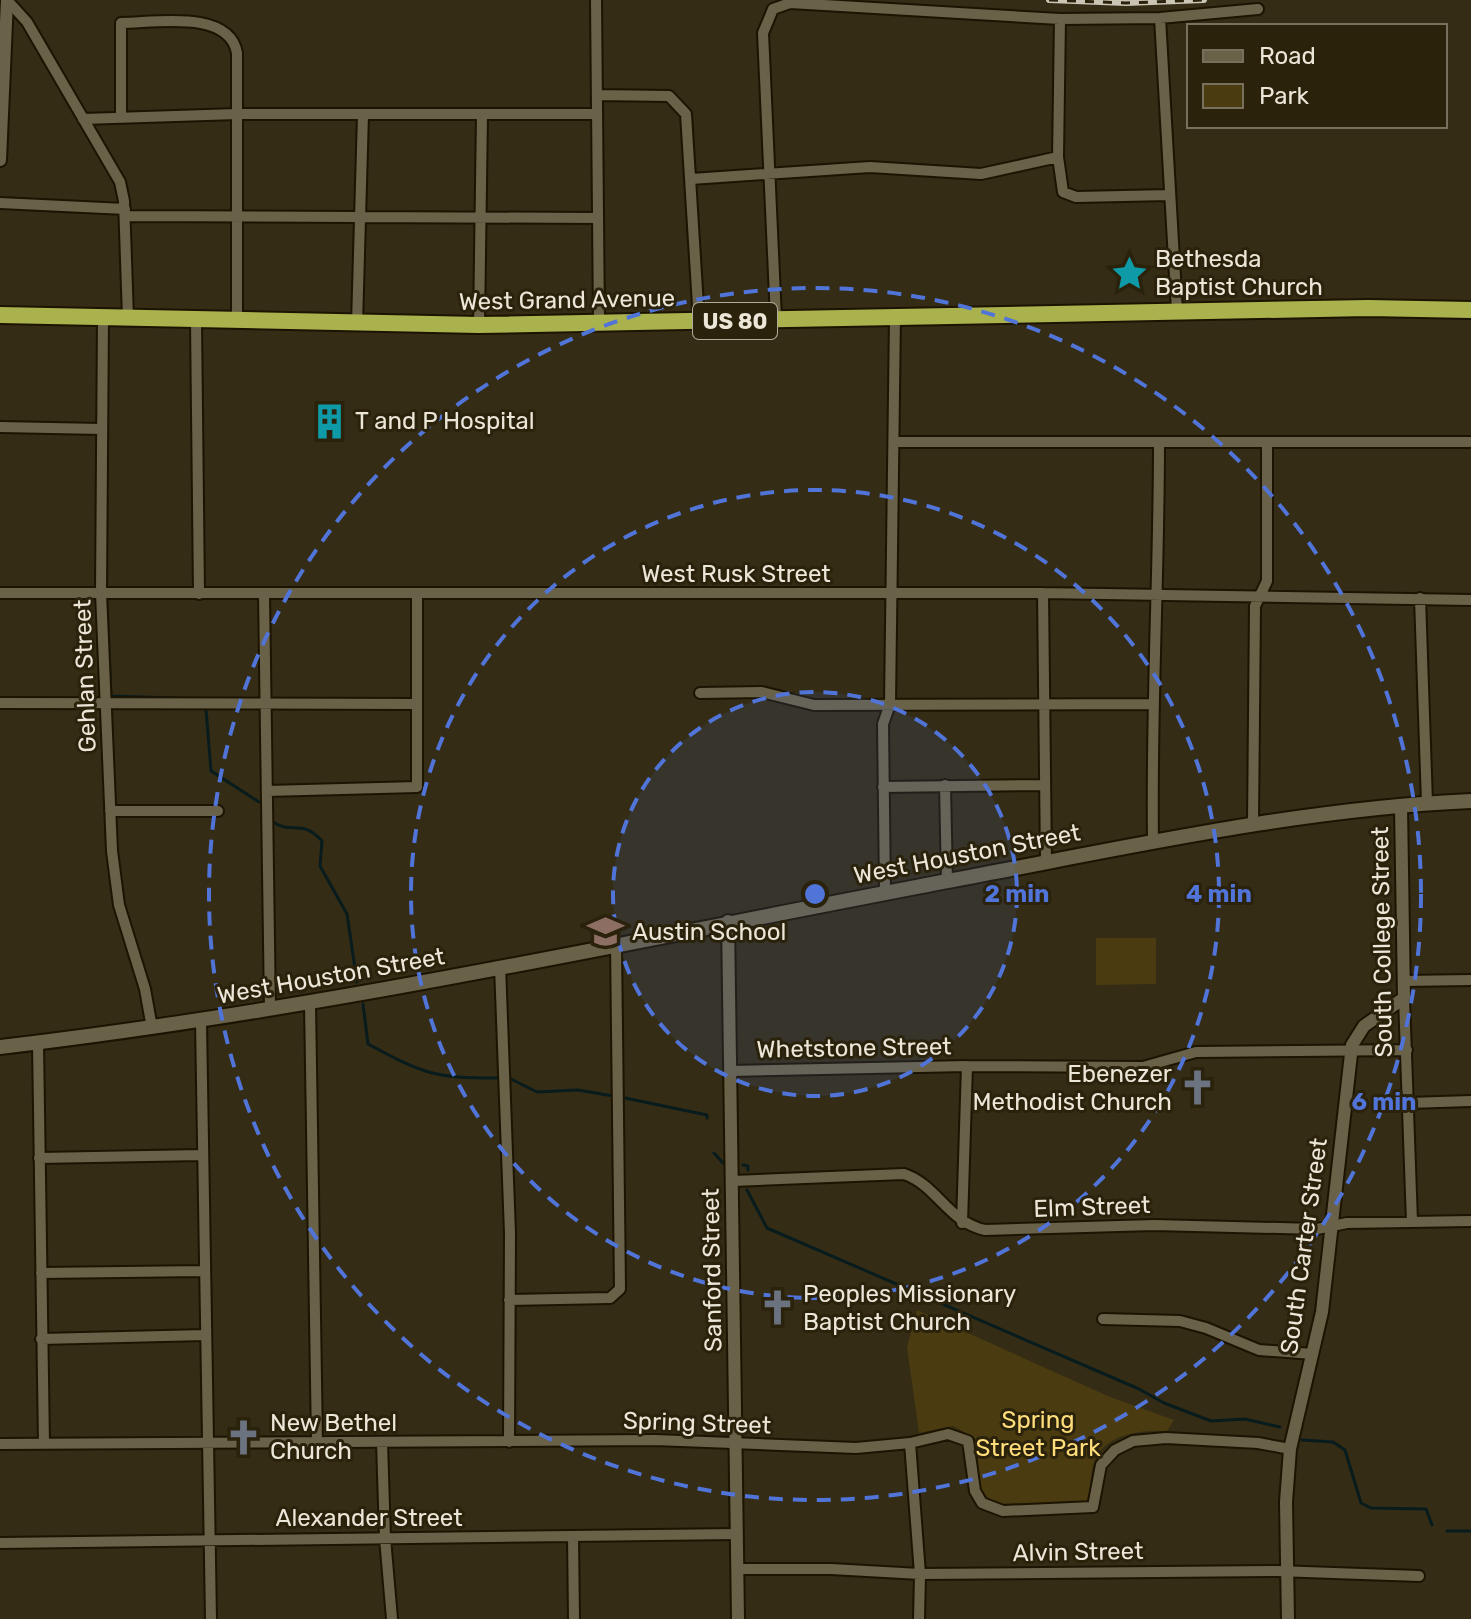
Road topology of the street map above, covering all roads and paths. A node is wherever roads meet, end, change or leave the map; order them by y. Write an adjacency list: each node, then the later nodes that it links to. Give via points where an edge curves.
1 (7, 0): 6 (street); 13 (street, via 27,22)
2 (596, 0): 7 (street)
3 (1258, 9): 4 (street)
4 (1160, 18): 5 (street); 18 (street)
5 (1060, 19): 14 (street); 16 (street, via 790,3 773,9 763,33)
6 (1, 93): 15 (street)
7 (597, 95): 11 (street); 17 (street, via 661,95 682,106)
8 (237, 114): 9 (street); 12 (street); 12 (street, via 237,53 224,29 207,23 121,23); 21 (street)
9 (363, 114): 10 (street); 22 (street)
10 (482, 114): 11 (street); 23 (street)
11 (597, 114): 24 (street)
12 (121, 116): 13 (street)
13 (83, 119): 20 (street, via 117,174)
14 (1058, 157): 16 (street, via 981,174 870,167); 18 (street, via 1061,188 1067,195)
15 (0, 160)
16 (770, 176): 17 (street); 31 (street)
17 (691, 179): 34 (street)
18 (1170, 195): 26 (street)
19 (0, 203): 20 (street)
20 (125, 213): 21 (street); 30 (street)
21 (236, 218): 22 (street); 33 (street)
22 (360, 218): 23 (street); 36 (street)
23 (481, 218): 24 (street); 37 (street)
24 (598, 218): 35 (street)
25 (1471, 310): 26 (highway, West Grand Avenue / US 80)
26 (1177, 311): 28 (highway, West Grand Avenue / US 80)
27 (0, 315): 29 (highway, West Grand Avenue / US 80)
28 (895, 316): 31 (highway, West Grand Avenue / US 80); 40 (street)
29 (103, 317): 30 (highway, West Grand Avenue / US 80); 39 (street, Gehlan Street)
30 (128, 318): 32 (highway, West Grand Avenue / US 80)
31 (776, 319): 34 (highway, West Grand Avenue / US 80)
32 (196, 320): 33 (highway, West Grand Avenue / US 80); 47 (street)
33 (237, 321): 36 (highway, West Grand Avenue / US 80)
34 (699, 322): 35 (highway, West Grand Avenue / US 80)
35 (599, 323): 37 (highway, West Grand Avenue / US 80)
36 (357, 324): 37 (highway, West Grand Avenue / US 80)
37 (479, 325)
38 (0, 427): 39 (street)
39 (102, 429): 45 (street, Gehlan Street)
40 (894, 442): 43 (street); 50 (street)
41 (1267, 442): 42 (street); 43 (street); 52 (street, via 1267,581)
42 (1471, 442)
43 (1159, 443): 51 (street)
44 (0, 593): 45 (street, West Rusk Street)
45 (101, 593): 47 (street, West Rusk Street); 57 (street, Gehlan Street)
46 (1043, 593): 50 (street, West Rusk Street); 51 (street, West Rusk Street); 60 (street)
47 (199, 594): 48 (street, West Rusk Street)
48 (264, 594): 49 (street, West Rusk Street); 62 (street)
49 (417, 594): 50 (street, West Rusk Street); 58 (street)
50 (890, 594): 59 (street)
51 (1159, 594): 52 (street, West Rusk Street); 61 (street)
52 (1260, 594): 53 (street, West Rusk Street); 72 (street, via 1255,606)
53 (1420, 598): 54 (street, West Rusk Street); 68 (street)
54 (1471, 600)
55 (700, 693): 59 (street, via 755,691 807,704)
56 (0, 703): 57 (street)
57 (106, 704): 62 (street); 70 (street, Gehlan Street)
58 (417, 704): 62 (street); 66 (street, via 417,787)
59 (890, 704): 60 (street); 65 (street, via 883,724)
60 (1045, 704): 61 (street); 64 (street)
61 (1151, 704): 73 (street)
62 (266, 705): 66 (street)
63 (945, 785): 64 (street); 65 (street); 75 (street)
64 (1045, 785): 74 (street)
65 (883, 787): 76 (street)
66 (267, 791): 84 (street)
67 (1471, 801): 68 (main road, West Houston Street)
68 (1427, 803): 69 (main road, West Houston Street)
69 (1401, 806): 72 (main road, West Houston Street); 81 (street, South College Street)
70 (110, 811): 71 (street); 86 (street, Gehlan Street, via 119,905)
71 (218, 811)
72 (1253, 823): 73 (main road, West Houston Street)
73 (1153, 841): 74 (main road, West Houston Street)
74 (1046, 862): 75 (main road, West Houston Street)
75 (947, 881): 76 (main road, West Houston Street)
76 (885, 892): 77 (main road, West Houston Street)
77 (728, 921): 78 (main road, West Houston Street); 92 (street, Sanford Street)
78 (616, 943): 79 (main road, West Houston Street); 104 (street, via 618,1293 610,1298)
79 (500, 966): 83 (main road, West Houston Street); 104 (street)
80 (1471, 980): 81 (street)
81 (1403, 981): 82 (street, South College Street)
82 (1404, 998): 89 (street, via 1364,1026); 90 (street, South College Street)
83 (310, 1003): 84 (main road, West Houston Street); 110 (street)
84 (270, 1010): 85 (main road, West Houston Street)
85 (201, 1022): 86 (main road, West Houston Street); 95 (street)
86 (152, 1028): 87 (main road, West Houston Street)
87 (38, 1043): 88 (main road, West Houston Street); 96 (street)
88 (0, 1047)
89 (1351, 1050): 90 (street, Whetstone Street); 91 (street, Whetstone Street, via 1196,1052 1143,1067); 101 (street, South Carter Street)
90 (1407, 1050): 94 (street, South College Street)
91 (967, 1066): 92 (street, Whetstone Street); 100 (street)
92 (731, 1071): 97 (street, Sanford Street)
93 (1471, 1101): 94 (street)
94 (1408, 1103): 99 (street, South College Street)
95 (202, 1155): 96 (street); 102 (street)
96 (39, 1158): 103 (street)
97 (733, 1181): 100 (street, via 904,1174 920,1182); 113 (street, Sanford Street)
98 (1471, 1221): 99 (street, Elm Street)
99 (1412, 1222): 101 (street, Elm Street)
100 (962, 1223): 101 (street, Elm Street, via 993,1230)
101 (1332, 1225): 108 (street, South Carter Street)
102 (204, 1271): 103 (street); 106 (street)
103 (41, 1273): 107 (street)
104 (509, 1300): 112 (street)
105 (1103, 1319): 108 (street, via 1180,1321 1259,1350)
106 (205, 1335): 107 (street); 109 (street)
107 (41, 1339): 116 (street)
108 (1313, 1354): 117 (street, South Carter Street)
109 (208, 1442): 110 (street, Spring Street); 116 (street, Spring Street); 121 (street)
110 (317, 1442): 111 (street, Spring Street)
111 (382, 1442): 112 (street, Spring Street); 120 (street)
112 (509, 1442): 113 (street, Spring Street)
113 (736, 1443): 114 (street, Spring Street, via 856,1448); 118 (street, Sanford Street)
114 (910, 1443): 117 (street, Spring Street, via 948,1434 968,1441 978,1497 988,1508 1003,1511 1093,1507 1103,1462 1138,1440 1258,1443); 125 (street)
115 (0, 1444): 116 (street, Spring Street)
116 (44, 1444)
117 (1290, 1449): 124 (street, South Carter Street)
118 (737, 1534): 119 (street, Alexander Street); 123 (street, Sanford Street)
119 (573, 1536): 120 (street, Alexander Street); 129 (street)
120 (385, 1538): 121 (street, Alexander Street); 128 (street)
121 (211, 1539): 122 (street, Alexander Street); 127 (street)
122 (0, 1543)
123 (738, 1569): 125 (street, Alvin Street); 130 (street, Sanford Street)
124 (1287, 1573): 125 (street, Alvin Street); 126 (street, Alvin Street); 132 (street, South Carter Street)
125 (920, 1574): 131 (street)
126 (1419, 1576)
127 (211, 1619)
128 (392, 1619)
129 (574, 1619)
130 (738, 1619)
131 (919, 1619)
132 (1288, 1619)

